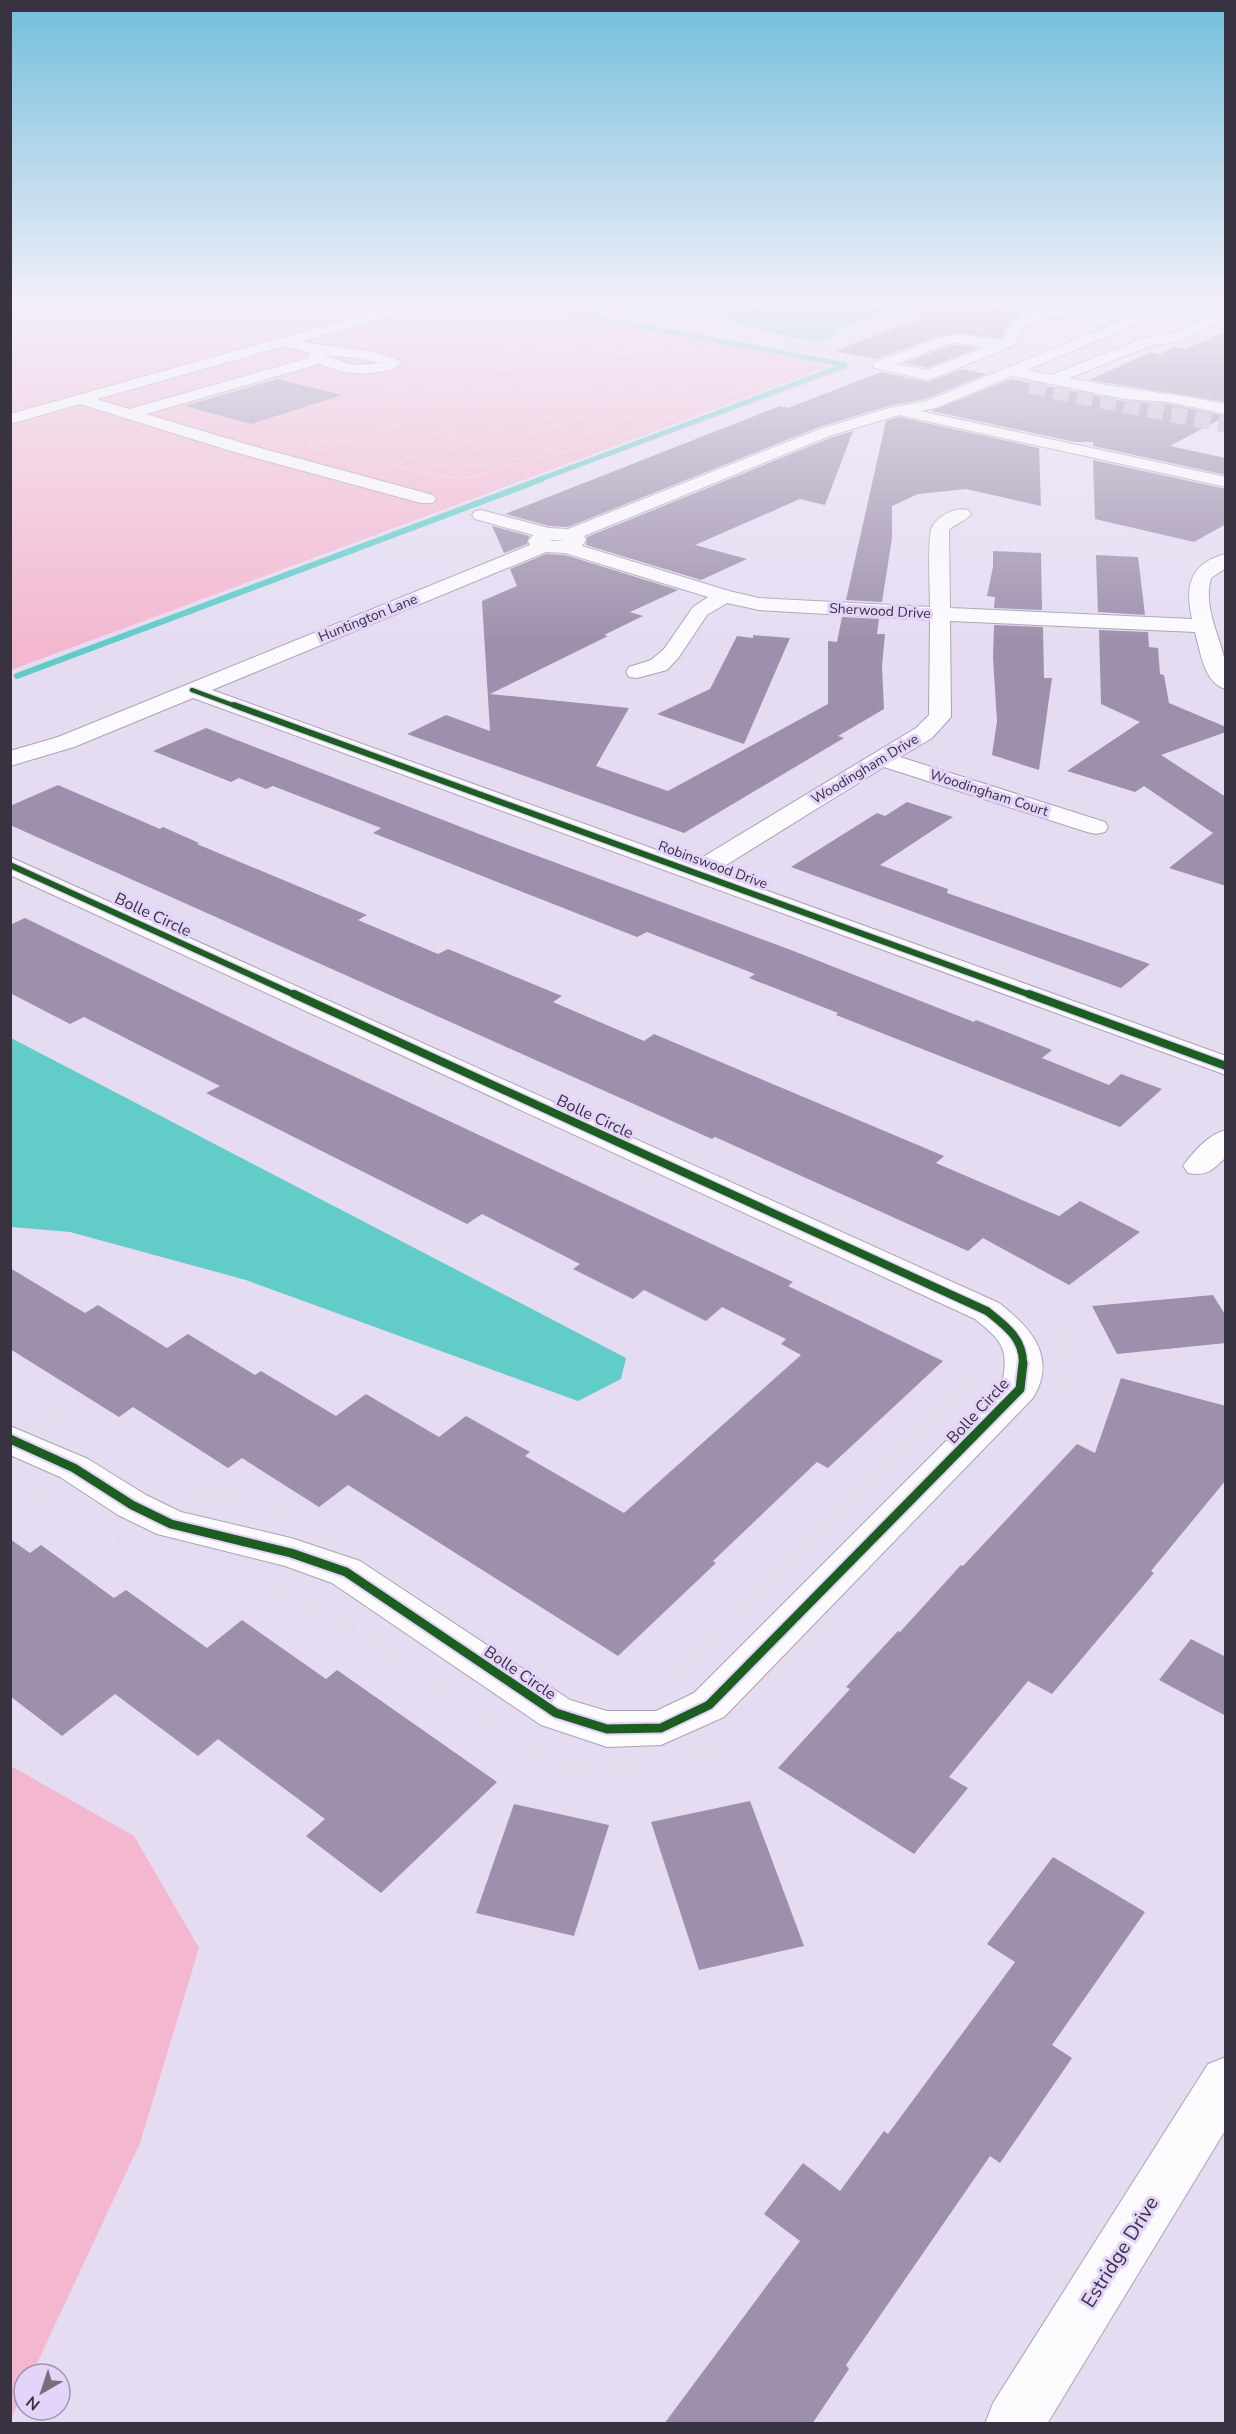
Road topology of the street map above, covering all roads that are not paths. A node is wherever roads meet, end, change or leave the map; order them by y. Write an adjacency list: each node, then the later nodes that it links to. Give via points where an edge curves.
1 (133, 416): 5 (street)
2 (880, 416): 9 (street, Huntington Lane, via 826,432)
3 (916, 416): 4 (street)
4 (1226, 482)
5 (427, 499)
6 (481, 514): 8 (street)
7 (962, 514): 12 (street, Woodingham Drive, via 949,519 940,530)
8 (546, 540): 9 (street, Huntington Lane); 16 (street, Huntington Lane)
9 (568, 541): 11 (street, Sherwood Drive)
10 (1226, 560): 13 (street, via 1200,580 1208,596)
11 (724, 596): 12 (street, Sherwood Drive, via 759,604); 14 (street, via 700,611 660,665)
12 (939, 614): 13 (street, Sherwood Drive); 18 (street, Woodingham Drive, via 940,717 924,733)
13 (1203, 626): 15 (street, via 1220,677)
14 (637, 672)
15 (1226, 683)
16 (192, 690): 17 (street, via 66,742); 21 (street, Robinswood Drive)
17 (10, 759)
18 (882, 759): 19 (street, Woodingham Court); 21 (street, Woodingham Drive)
19 (1096, 827)
20 (12, 867): 25 (street, Bolle Circle, via 987,1311 1016,1334 1026,1360 1020,1389 709,1705 661,1728 607,1729 556,1713 346,1572 291,1553 171,1524 132,1505 74,1468)
21 (694, 873): 22 (street, Robinswood Drive)
22 (1226, 1066)
23 (1226, 1139): 24 (street)
24 (1199, 1166)
25 (21, 1426)
26 (1226, 2081): 27 (street, Estridge Drive)
27 (1014, 2424)

